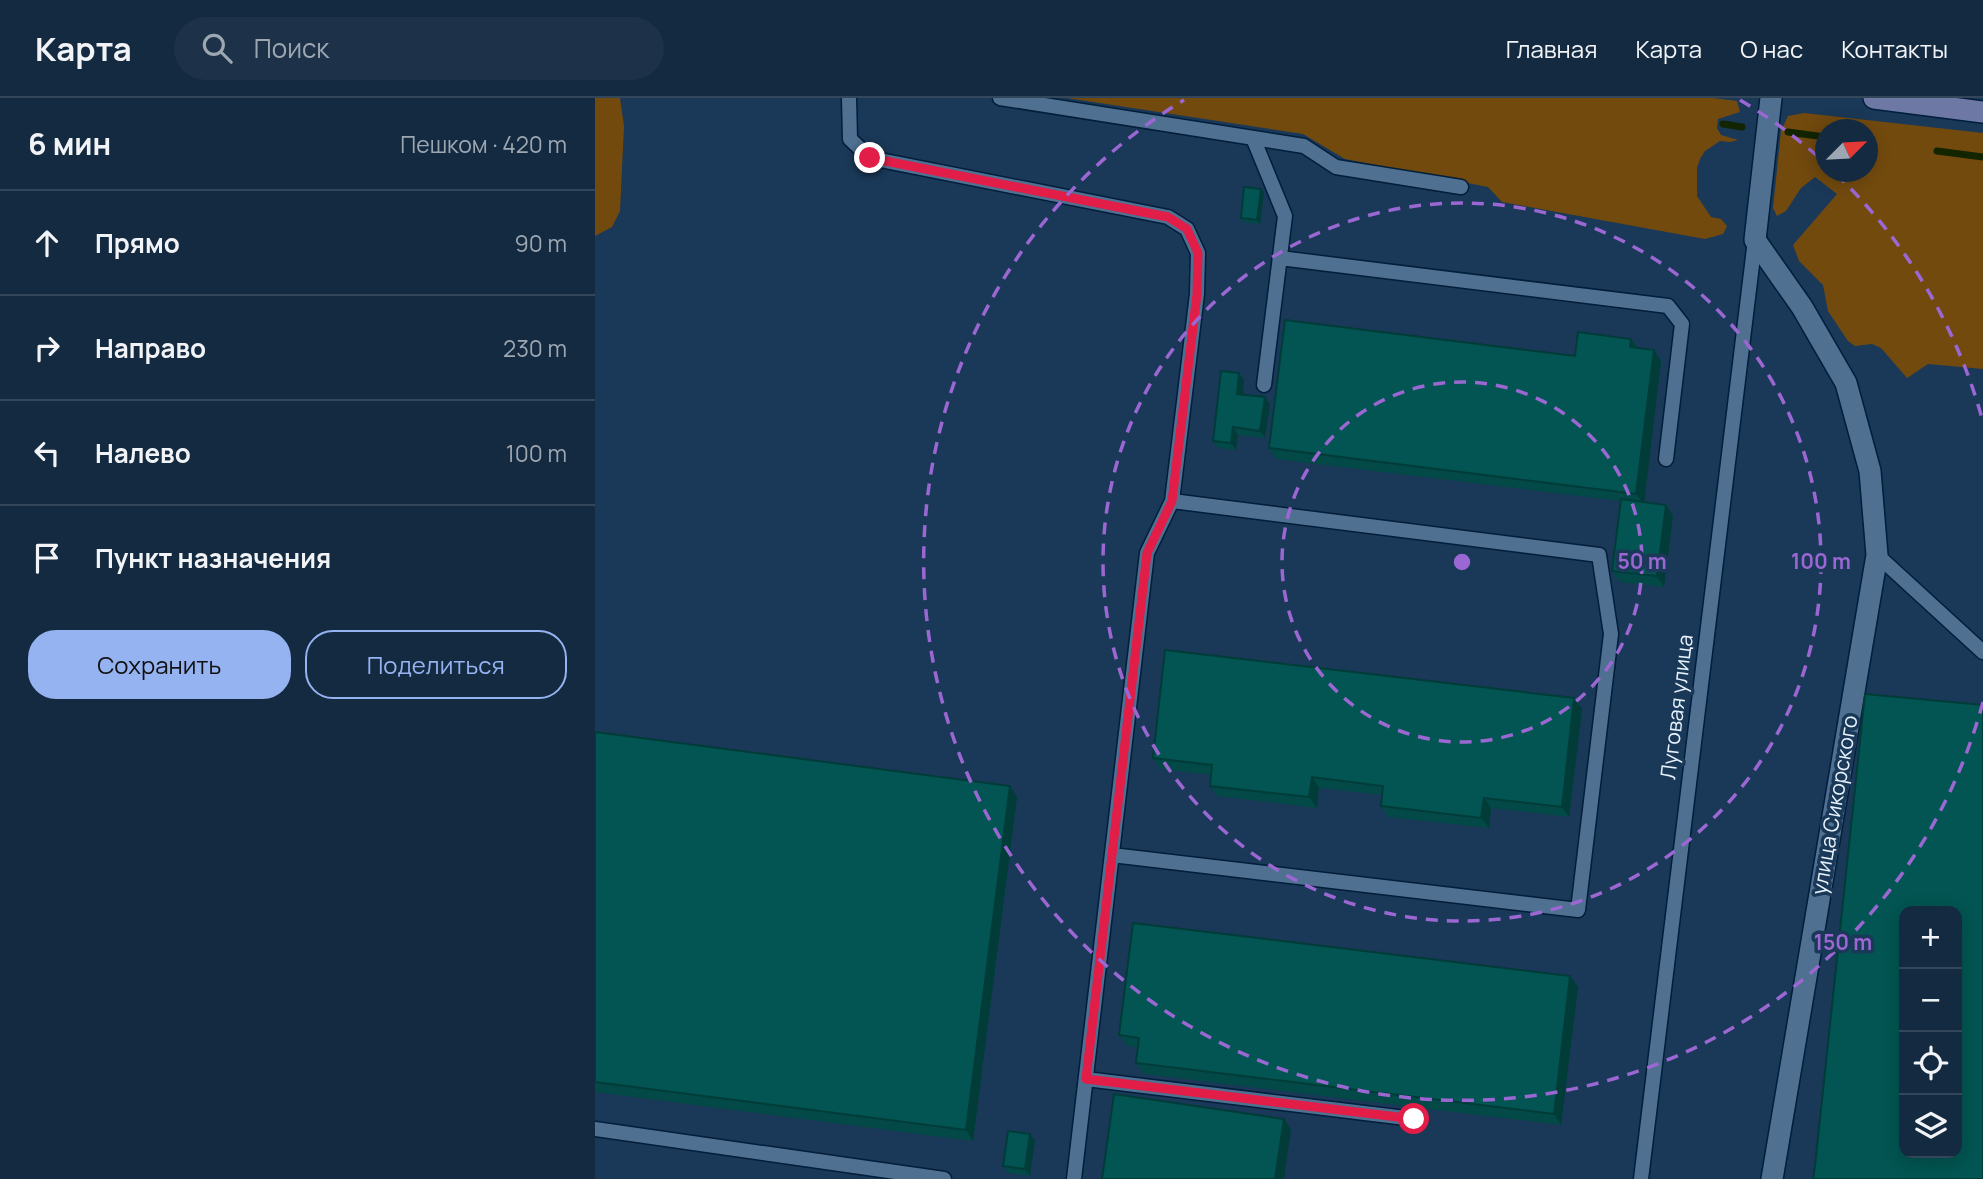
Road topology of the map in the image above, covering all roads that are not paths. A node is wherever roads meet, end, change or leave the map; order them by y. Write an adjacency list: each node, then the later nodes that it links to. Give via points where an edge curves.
1 (849, 98): 12 (lane, via 850,139 870,158 1168,217 1187,229 1198,253 1197,294)
2 (1000, 98): 6 (lane)
3 (1771, 98): 8 (street)
4 (1874, 98): 5 (main road)
5 (1983, 111)
6 (1253, 138): 7 (lane, via 1304,146 1336,167); 9 (lane, via 1285,216)
7 (1461, 187)
8 (1755, 240): 13 (street, улица Сикорского, via 1802,307 1846,383 1870,471); 21 (lane, Луговая улица)
9 (1280, 258): 10 (lane); 11 (lane, via 1668,306 1682,324)
10 (1264, 385)
11 (1665, 459)
12 (1172, 501): 15 (lane, via 1147,553); 15 (lane, via 1599,555 1611,634 1579,910)
13 (1877, 555): 14 (lane); 22 (street, улица Сикорского)
14 (1983, 652)
15 (1112, 855): 16 (lane)
16 (1086, 1079): 17 (lane); 20 (lane)
17 (1414, 1119)
18 (595, 1129): 19 (lane)
19 (944, 1179)
20 (1074, 1179)
21 (1641, 1179)
22 (1772, 1179)

